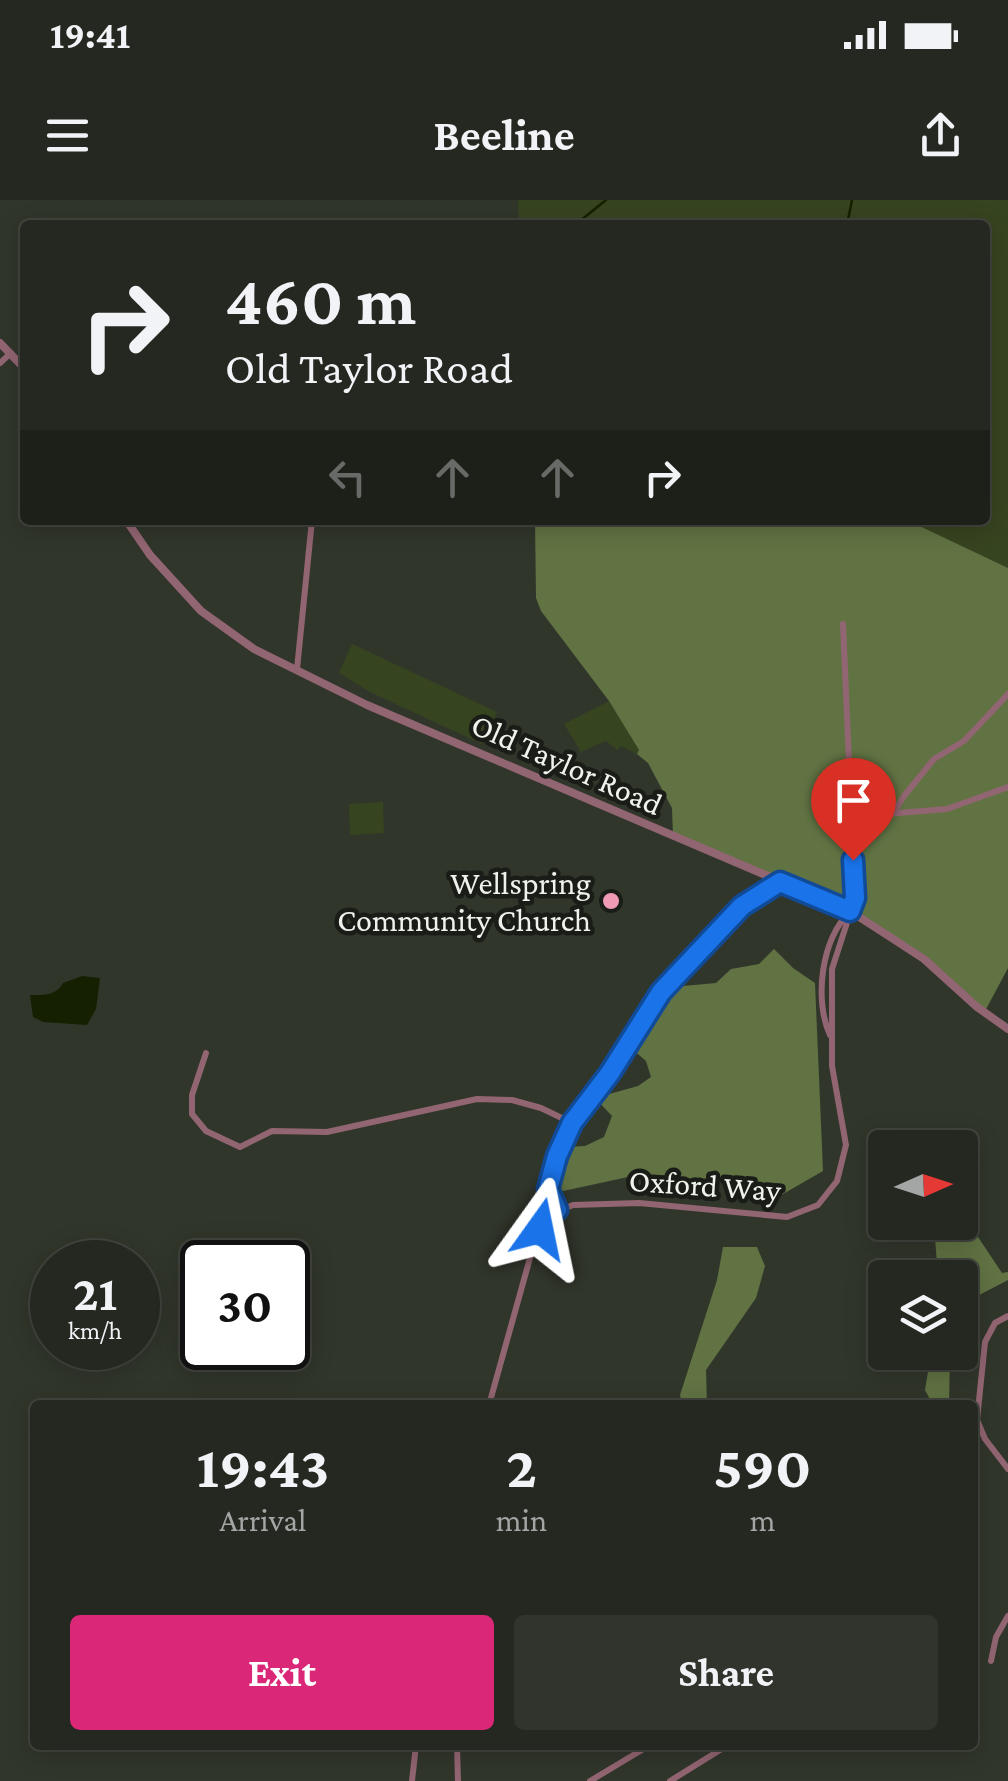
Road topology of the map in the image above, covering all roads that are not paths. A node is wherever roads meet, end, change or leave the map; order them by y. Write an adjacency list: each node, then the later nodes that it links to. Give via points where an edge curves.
1 (0, 342): 2 (street)
2 (11, 353): 3 (street); 4 (street)
3 (0, 363)
4 (20, 363)
5 (129, 525): 8 (street, Old Taylor Road, via 201,611 254,649)
6 (311, 525): 8 (street)
7 (843, 624): 12 (street, Oxford Way)
8 (297, 669): 13 (street, Old Taylor Road)
9 (1008, 694): 11 (street, via 964,740 934,759)
10 (1008, 788): 11 (street, via 947,809)
11 (894, 812): 12 (street)
12 (852, 823): 14 (street, Oxford Way)
13 (780, 882): 14 (street, Old Taylor Road); 17 (street, via 742,906 661,992)
14 (850, 911): 15 (street, Old Taylor Road, via 924,959); 18 (street, Oxford Way, via 833,960 830,1035 846,1146 837,1181 818,1205 787,1217 662,1203)
15 (1008, 1030)
16 (206, 1053): 17 (street, via 192,1114 206,1131 240,1146 272,1131 345,1129 477,1099 512,1100)
17 (572, 1123): 18 (street, via 548,1189)
18 (557, 1210): 20 (street, via 540,1229)
19 (1008, 1316): 21 (street, via 995,1323 985,1342)
20 (490, 1400)
21 (978, 1410)
22 (978, 1422): 23 (street)
23 (1008, 1470)
24 (1008, 1616): 25 (street)
25 (991, 1660)
26 (415, 1750): 30 (street)
27 (457, 1750): 31 (street)
28 (642, 1750): 32 (street)
29 (720, 1750): 33 (street)
30 (412, 1781)
31 (458, 1781)
32 (590, 1781)
33 (670, 1781)

